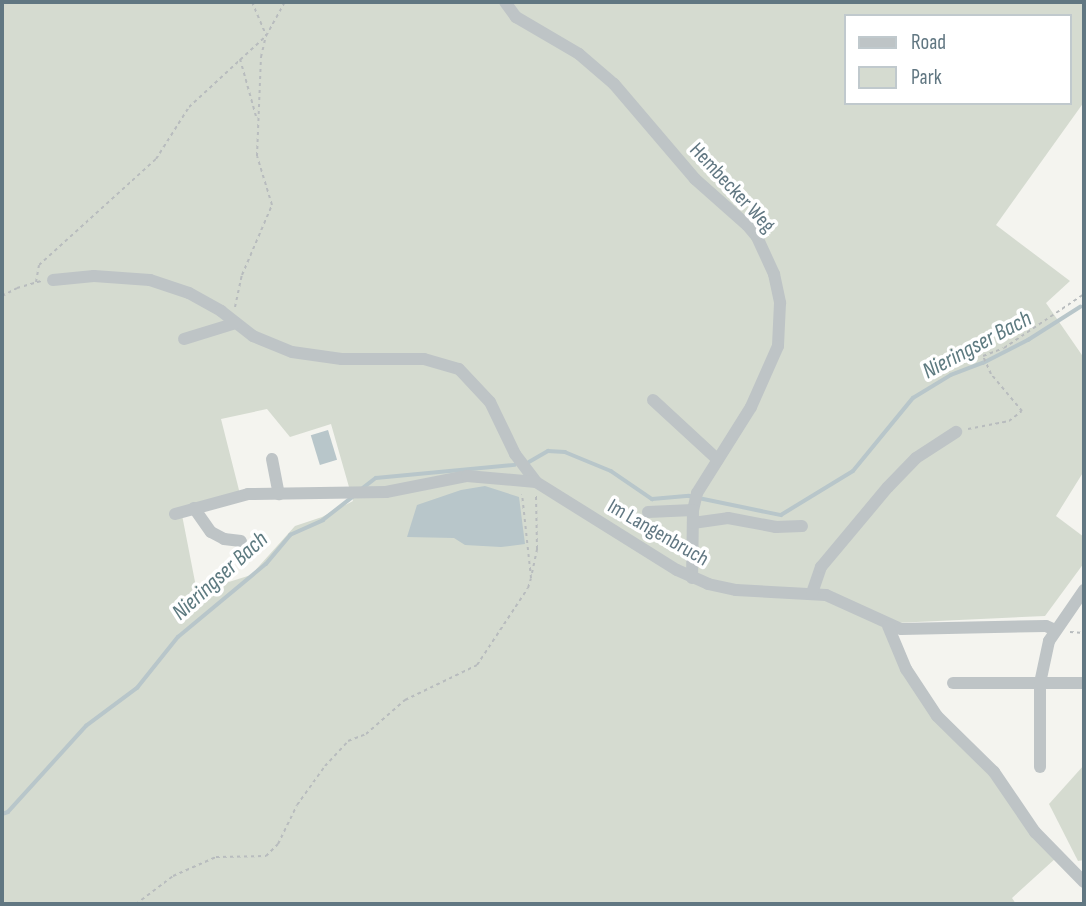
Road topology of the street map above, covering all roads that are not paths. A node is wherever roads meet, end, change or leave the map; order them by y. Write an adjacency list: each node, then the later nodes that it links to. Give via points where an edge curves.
1 (505, 2): 8 (street, Hembecker Weg, via 516,17 604,74 695,179 747,225 766,253 780,303 779,346 751,407)
2 (54, 280): 3 (street, Im Langenbruch, via 94,276 150,280 189,292)
3 (234, 321): 4 (street); 9 (street, Im Langenbruch, via 273,346 313,357 425,359 460,369 490,402)
4 (184, 339)
5 (653, 400): 8 (street)
6 (956, 432): 19 (street, via 916,458 888,487 821,567)
7 (272, 459): 10 (street)
8 (718, 460): 11 (street, Hembecker Weg)
9 (536, 488): 10 (street, Im Langenbruch, via 517,480 467,476 386,492); 17 (street, Im Langenbruch)
10 (279, 494): 12 (street, Im Langenbruch, via 248,494)
11 (694, 507): 13 (street); 15 (street, via 776,527); 17 (street)
12 (194, 508): 14 (street, Im Langenbruch); 16 (street, via 211,532)
13 (648, 512)
14 (175, 514)
15 (802, 526)
16 (242, 541)
17 (692, 578): 19 (street, Im Langenbruch, via 736,590)
18 (1084, 590): 21 (street)
19 (812, 593): 20 (street, Im Langenbruch, via 841,600)
20 (888, 626): 21 (street, Im Langenbruch, via 916,631 1046,626); 26 (street, via 906,669 936,716 994,772 1035,832)
21 (1055, 630): 23 (street, via 1045,652)
22 (953, 683): 23 (street)
23 (1040, 683): 24 (street); 25 (street)
24 (1084, 683)
25 (1040, 767)
26 (1084, 881)

